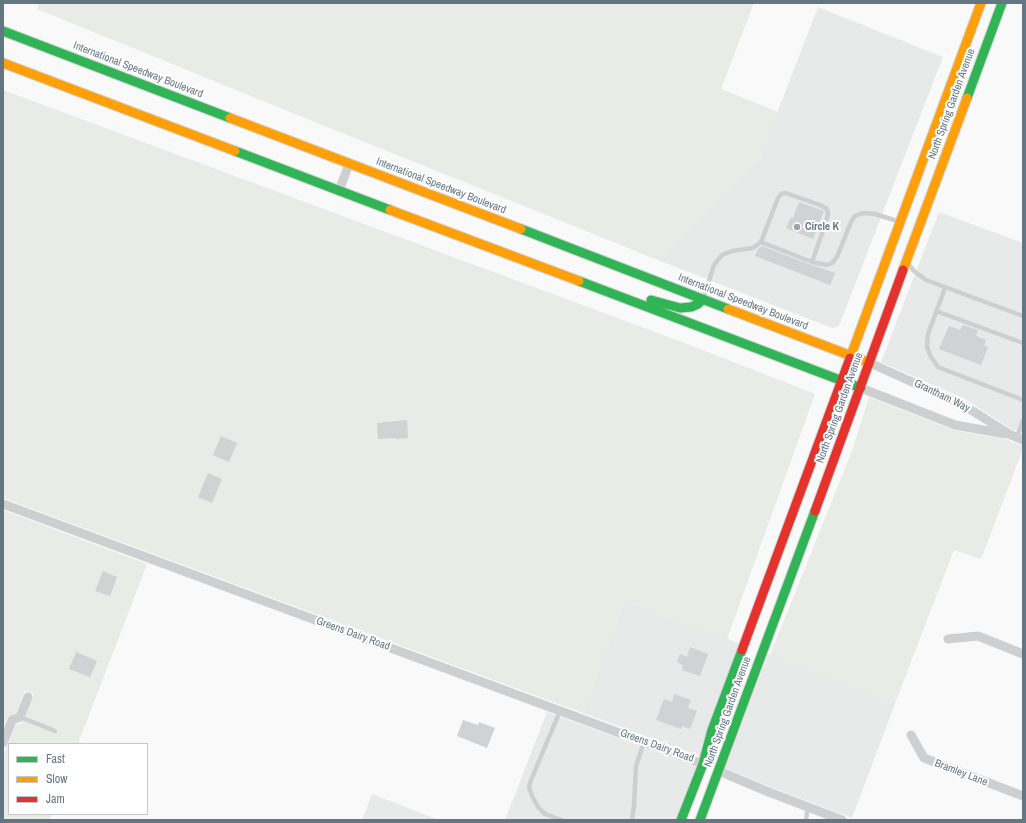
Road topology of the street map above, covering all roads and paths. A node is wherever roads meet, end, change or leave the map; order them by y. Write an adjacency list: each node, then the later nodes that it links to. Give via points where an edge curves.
1 (981, 3): 5 (main road, North Spring Garden Avenue)
2 (1002, 3): 6 (main road, North Spring Garden Avenue)
3 (3, 31): 7 (main road, International Speedway Boulevard)
4 (3, 63): 8 (main road)
5 (954, 77): 6 (main road, via 959,91); 9 (main road, North Spring Garden Avenue)
6 (961, 114): 12 (main road, North Spring Garden Avenue)
7 (349, 164): 8 (street); 15 (main road, International Speedway Boulevard)
8 (339, 190): 13 (main road)
9 (900, 222): 11 (lane, via 875,214 863,213 855,216 837,257 827,265); 19 (main road, North Spring Garden Avenue)
10 (761, 242): 11 (lane); 11 (lane, via 781,194 786,193 820,205 827,209 828,214); 15 (lane, via 753,248 722,255 714,265)
11 (812, 262)
12 (907, 262): 14 (lane, via 926,280); 20 (main road, North Spring Garden Avenue)
13 (555, 272): 15 (main road, via 680,308 691,307); 21 (main road)
14 (945, 288): 16 (lane); 17 (lane)
15 (703, 299): 19 (main road, International Speedway Boulevard)
16 (936, 311): 18 (lane); 23 (lane, via 928,334 927,347 938,367)
17 (1023, 316)
18 (1023, 343)
19 (851, 356): 20 (main road, International Speedway Boulevard); 21 (main road, North Spring Garden Avenue)
20 (870, 363): 22 (main road, North Spring Garden Avenue); 25 (street, Grantham Way, via 962,404)
21 (842, 381): 22 (main road); 32 (main road, North Spring Garden Avenue)
22 (861, 388): 25 (street, Grantham Way, via 955,424); 38 (main road, North Spring Garden Avenue)
23 (1023, 400)
24 (1023, 420): 25 (lane)
25 (1017, 438)
26 (3, 504): 30 (street, Greens Dairy Road)
27 (948, 639): 28 (street, via 978,636)
28 (1023, 654)
29 (28, 697): 31 (street)
30 (560, 711): 35 (street, Greens Dairy Road); 42 (lane, via 530,787 538,807 545,814)
31 (20, 717): 33 (lane); 36 (street, via 12,720)
32 (712, 730): 37 (main road, North Spring Garden Avenue); 38 (main road, via 713,754)
33 (55, 731)
34 (911, 735): 39 (street, Bramley Lane, via 924,758)
35 (644, 742): 37 (street, Greens Dairy Road); 43 (lane, via 636,766)
36 (3, 743)
37 (703, 764): 41 (main road); 44 (main road, North Spring Garden Avenue)
38 (719, 772): 40 (street); 41 (main road, North Spring Garden Avenue)
39 (1023, 796)
40 (808, 807): 46 (lane); 47 (street)
41 (705, 808): 45 (main road, North Spring Garden Avenue)
42 (562, 820)
43 (632, 820)
44 (681, 820)
45 (700, 820)
46 (806, 820)
47 (842, 820)

